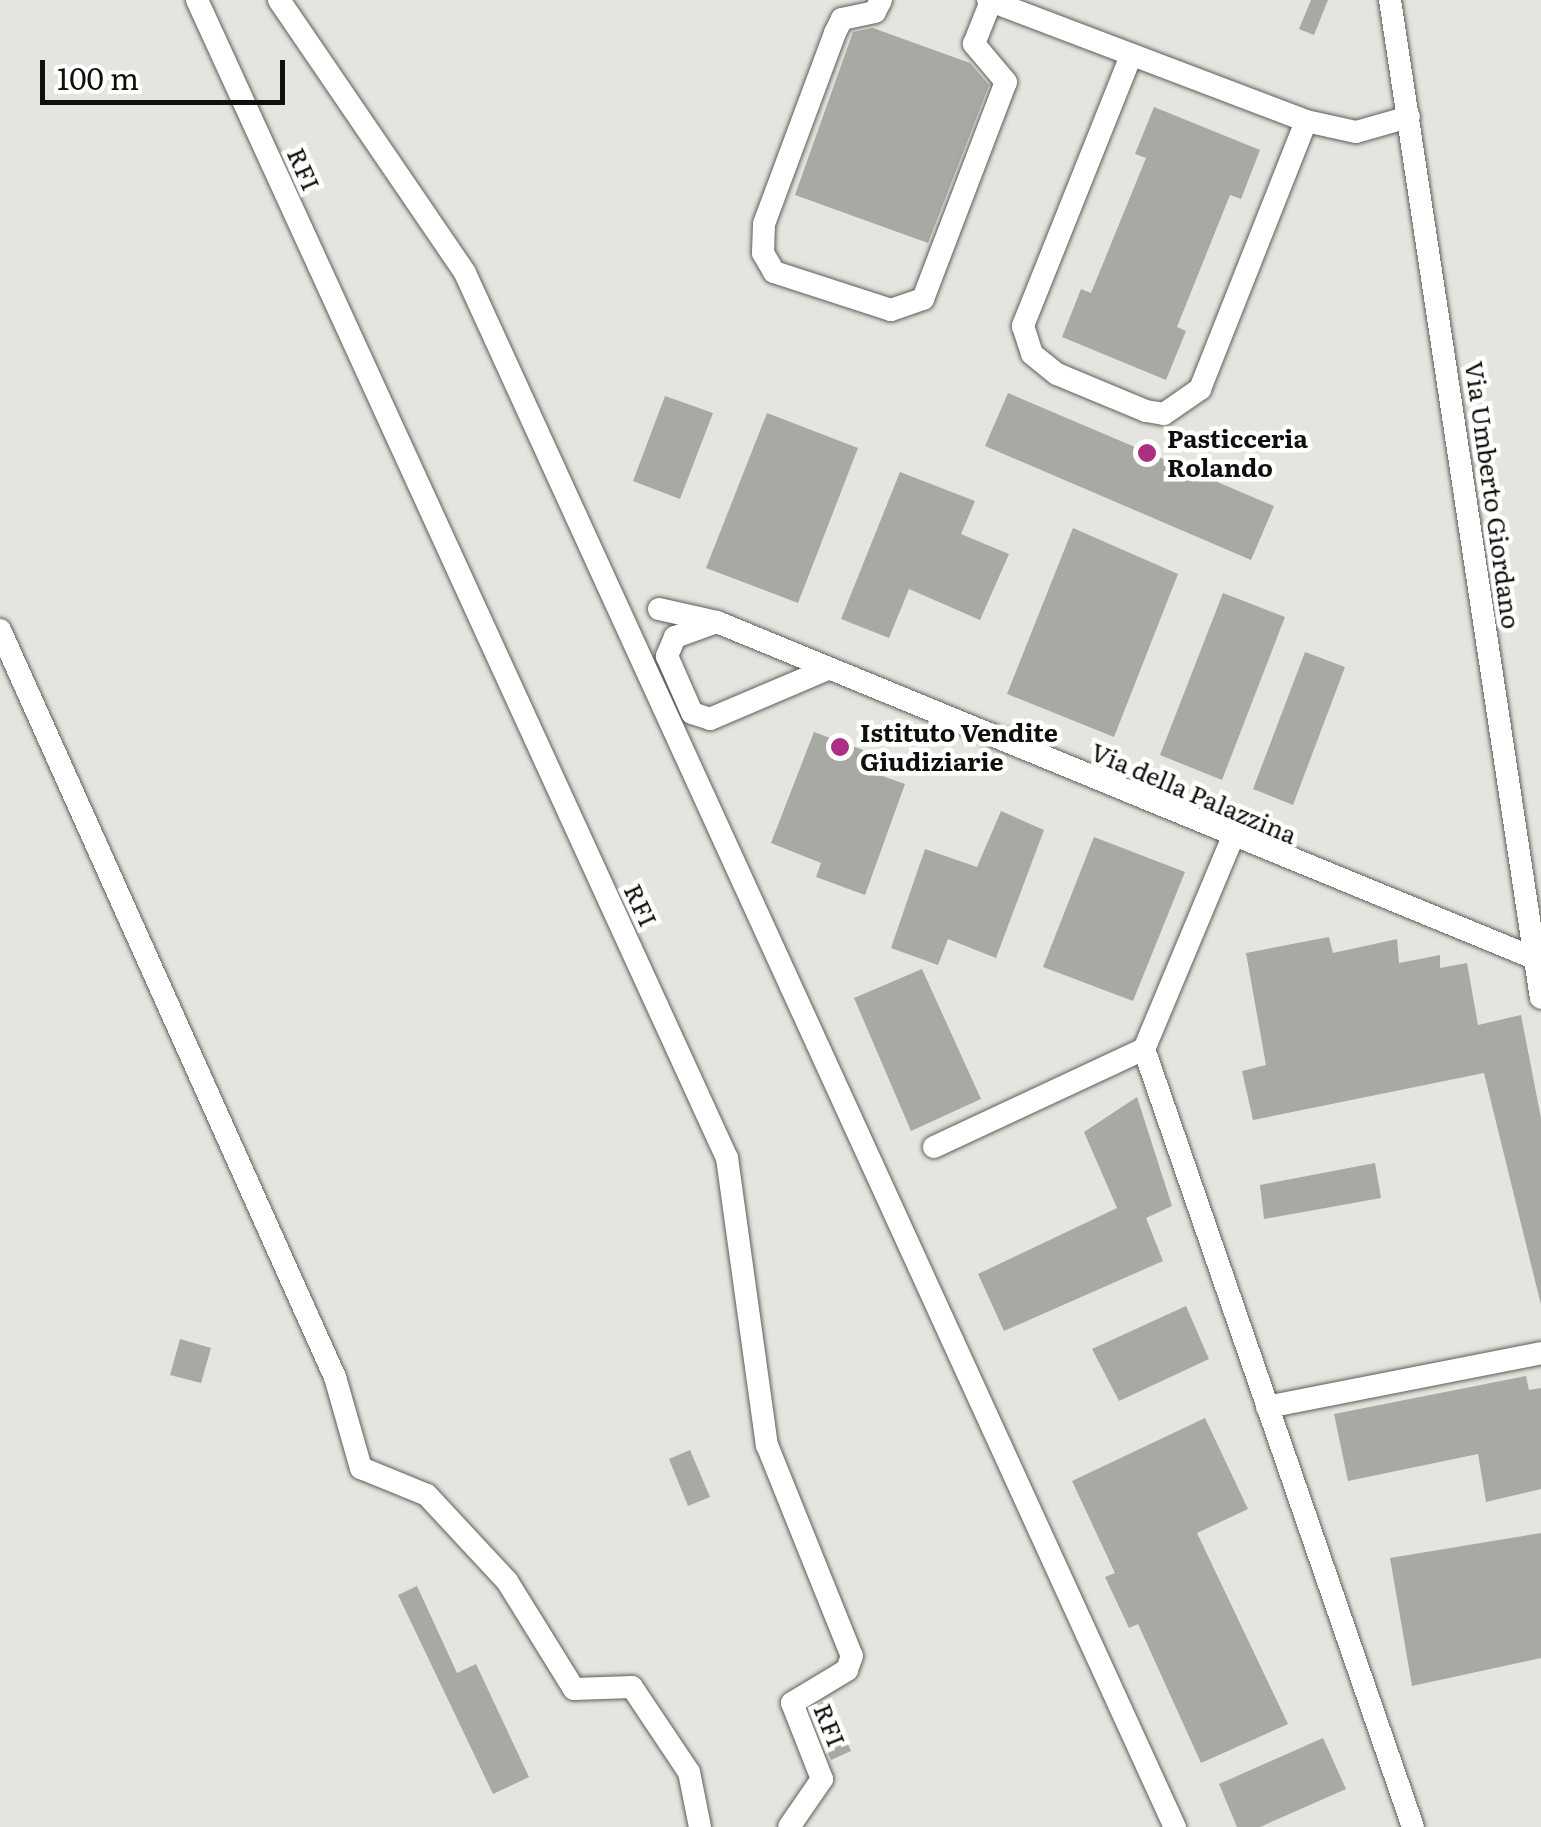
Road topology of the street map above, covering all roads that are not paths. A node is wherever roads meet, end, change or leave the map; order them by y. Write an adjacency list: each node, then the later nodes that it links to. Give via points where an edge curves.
1 (197, 0): 21 (street, RFI, via 727,1158 767,1445 852,1656 847,1670 792,1703 822,1779)
2 (278, 0): 22 (street, via 464,273)
3 (881, 0): 5 (street, via 875,12 842,19 835,33 764,224 762,254 774,272 890,310 923,299 1006,82 974,44)
4 (1390, 0): 7 (street, Via Umberto Giordano)
5 (989, 1): 6 (street)
6 (1130, 58): 8 (street); 8 (street, via 1024,326 1032,354 1057,374 1146,410 1164,414 1200,388)
7 (1409, 116): 8 (street, via 1356,132); 14 (street, Via Umberto Giordano)
8 (1306, 122)
9 (659, 609): 10 (street, Via della Palazzina)
10 (716, 622): 12 (street, Via della Palazzina); 12 (street, via 675,637 667,656 692,714 710,720)
11 (0, 630): 20 (street, via 335,1377 361,1468 427,1495 507,1581 574,1689 632,1687 690,1772)
12 (828, 668): 13 (street, Via della Palazzina)
13 (1232, 839): 14 (street, Via della Palazzina); 16 (street)
14 (1537, 961): 15 (street, Via Umberto Giordano)
15 (1541, 998)
16 (1144, 1049): 17 (street); 19 (street)
17 (934, 1147)
18 (1541, 1352): 19 (street)
19 (1268, 1407): 23 (street)
20 (700, 1827)
21 (789, 1827)
22 (1176, 1827)
23 (1413, 1827)

